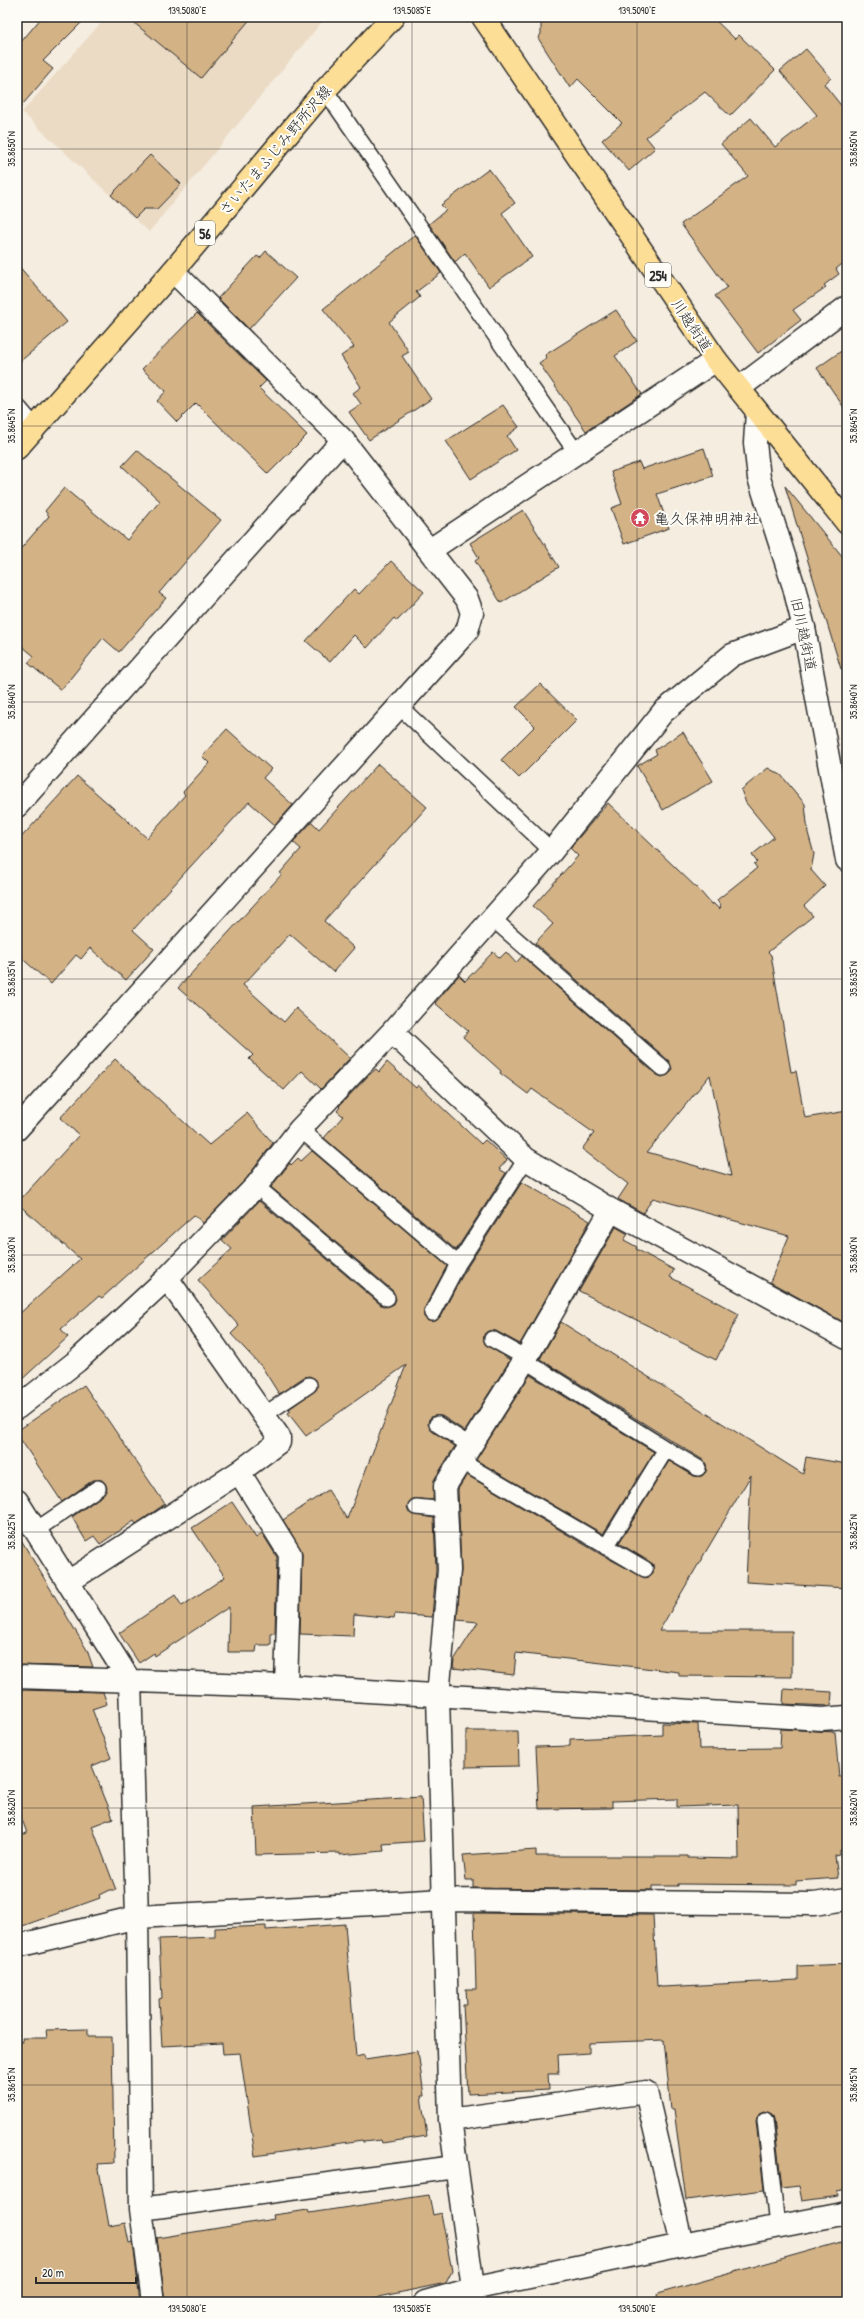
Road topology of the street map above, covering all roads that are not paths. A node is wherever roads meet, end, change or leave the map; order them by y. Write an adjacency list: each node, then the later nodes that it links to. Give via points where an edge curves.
1 (394, 17): 3 (main road, さいたまふじみ野所沢線 / 56)
2 (483, 17): 6 (main road, 川越街道 / 254)
3 (326, 90): 4 (main road, さいたまふじみ野所沢線 / 56); 13 (lane)
4 (173, 271): 10 (main road, さいたまふじみ野所沢線 / 56); 11 (street)
5 (847, 307): 7 (street)
6 (716, 360): 7 (main road, 川越街道 / 254); 13 (street)
7 (739, 388): 9 (main road, 川越街道 / 254)
8 (17, 411): 10 (street)
9 (757, 412): 14 (main road, 川越街道 / 254); 16 (street, 旧川越街道, via 755,443 759,478 792,581)
10 (33, 430): 12 (main road, さいたまふじみ野所沢線 / 56)
11 (344, 440): 15 (street); 18 (street)
12 (17, 448)
13 (576, 452): 15 (street)
14 (847, 523)
15 (430, 550): 17 (street, via 467,599 472,613 467,632)
16 (804, 628): 19 (street, via 732,655 663,712); 20 (street, 旧川越街道)
17 (400, 707): 19 (lane); 24 (street)
18 (17, 806)
19 (552, 851): 21 (street)
20 (847, 860)
21 (492, 918): 22 (street); 23 (lane)
22 (392, 1032): 25 (street); 26 (street)
23 (663, 1068)
24 (17, 1129)
25 (300, 1129): 27 (street); 29 (lane)
26 (526, 1159): 28 (street); 29 (lane)
27 (256, 1186): 30 (street); 31 (lane)
28 (611, 1210): 33 (street); 35 (street)
29 (458, 1264): 32 (lane)
30 (167, 1278): 37 (street, via 77,1362); 38 (street)
31 (387, 1298)
32 (432, 1313)
33 (847, 1338)
34 (492, 1339): 35 (lane)
35 (525, 1359): 40 (lane); 41 (street)
36 (309, 1385): 38 (lane)
37 (17, 1408)
38 (264, 1415): 43 (street, via 279,1437 279,1442)
39 (437, 1424): 41 (lane)
40 (666, 1449): 42 (lane); 49 (lane)
41 (467, 1454): 47 (street, via 445,1486); 49 (lane)
42 (698, 1468)
43 (239, 1472): 51 (street); 54 (street, via 290,1554)
44 (98, 1488): 48 (lane)
45 (17, 1501): 48 (street)
46 (416, 1507): 47 (lane)
47 (446, 1510): 55 (street, via 449,1570)
48 (36, 1530): 51 (street)
49 (606, 1547): 50 (lane)
50 (645, 1569)
51 (68, 1582): 53 (street)
52 (17, 1676): 53 (street)
53 (130, 1680): 54 (street); 59 (street)
54 (286, 1686): 55 (street)
55 (438, 1696): 56 (street, via 639,1706 822,1719); 57 (street)
56 (847, 1717)
57 (445, 1900): 58 (street, via 814,1904); 59 (street); 61 (street)
58 (847, 1900)
59 (137, 1917): 60 (street); 64 (street)
60 (17, 1946)
61 (450, 2120): 63 (street); 67 (street, via 646,2092)
62 (765, 2120): 66 (lane)
63 (455, 2167): 64 (street); 68 (street)
64 (141, 2209): 69 (street)
65 (847, 2213): 66 (street)
66 (777, 2226): 67 (street)
67 (682, 2245): 68 (street)
68 (473, 2295): 70 (street)
69 (153, 2302)
70 (425, 2302)

